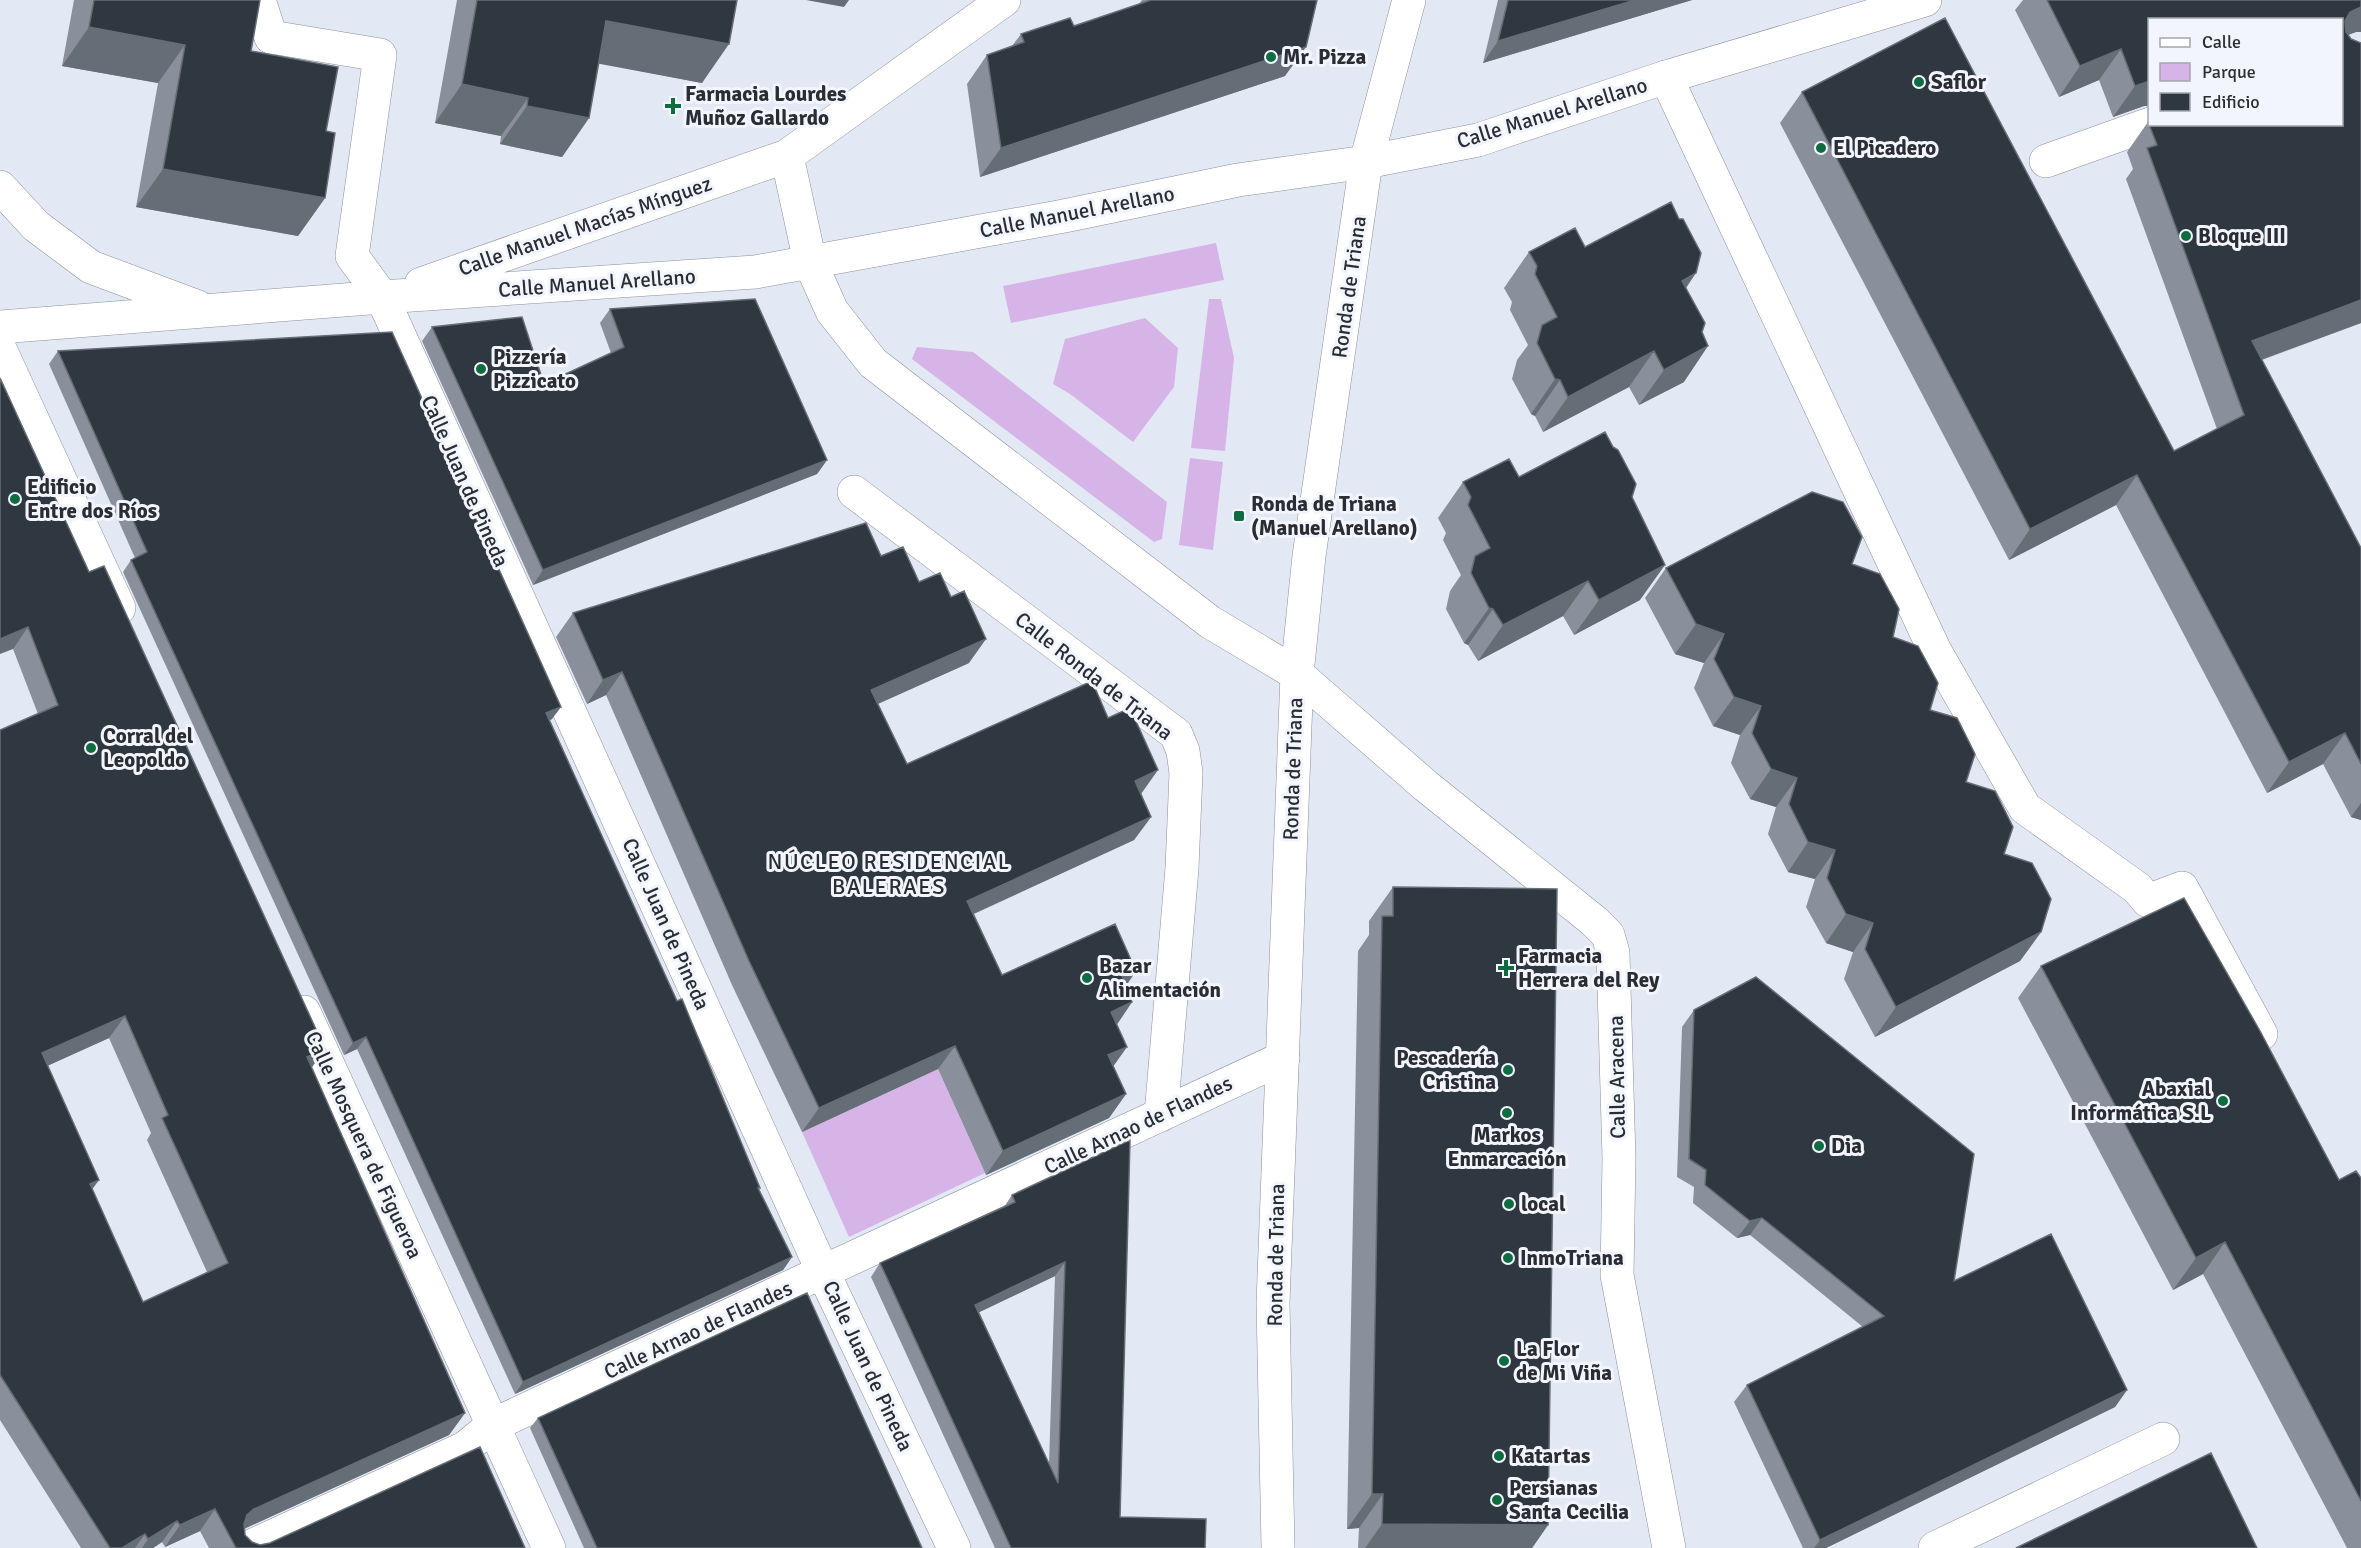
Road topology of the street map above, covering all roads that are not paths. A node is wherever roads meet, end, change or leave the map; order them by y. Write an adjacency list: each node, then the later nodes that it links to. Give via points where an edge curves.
1 (260, 0): 12 (street, Calle Juan de Pineda, via 271,37 380,55 352,256)
2 (1004, 0): 7 (street, Calle Manuel Macías Mínguez)
3 (1409, 0): 9 (street, Ronda de Triana)
4 (1925, 0): 5 (street, Calle Manuel Arellano)
5 (1666, 78): 9 (street, Calle Manuel Arellano, via 1478,140); 21 (street, via 1935,651 2025,808 2137,888 2148,901 2181,888)
6 (2148, 125): 8 (street)
7 (787, 156): 11 (street); 12 (street, Calle Manuel Macías Mínguez)
8 (2046, 161)
9 (1366, 162): 11 (street, Calle Manuel Arellano, via 1238,180); 18 (street, Ronda de Triana, via 1309,556)
10 (0, 187): 13 (street, Calle Manuel Arellano, via 36,226 92,267)
11 (810, 262): 12 (street, Calle Manuel Arellano, via 755,272); 18 (street, Calle Aracena, via 832,311 873,363 1210,622)
12 (382, 297): 13 (street, Calle Manuel Arellano); 23 (street, Calle Juan de Pineda)
13 (208, 311): 14 (street, Calle Manuel Arellano)
14 (0, 327)
15 (0, 349): 17 (street)
16 (854, 492): 22 (street, Calle Ronda de Triana, via 1176,734 1186,773)
17 (129, 632)
18 (1297, 674): 20 (street, Ronda de Triana); 30 (street, Calle Aracena, via 1608,935 1613,953 1616,1016 1617,1275)
19 (294, 990): 24 (street, Calle Mosquera de Figueroa)
20 (1283, 1058): 22 (street, Calle Arnao de Flandes); 29 (street, Ronda de Triana, via 1273,1303)
21 (2275, 1060)
22 (1161, 1115): 23 (street, Calle Arnao de Flandes)
23 (824, 1272): 24 (street, Calle Arnao de Flandes); 28 (street, Calle Juan de Pineda)
24 (493, 1425): 26 (street, Calle Arnao de Flandes, via 465,1448); 27 (street, Calle Mosquera de Figueroa)
25 (2163, 1439): 31 (street)
26 (247, 1548)
27 (549, 1548)
28 (954, 1548)
29 (1278, 1548)
30 (1669, 1548)
31 (1935, 1548)

